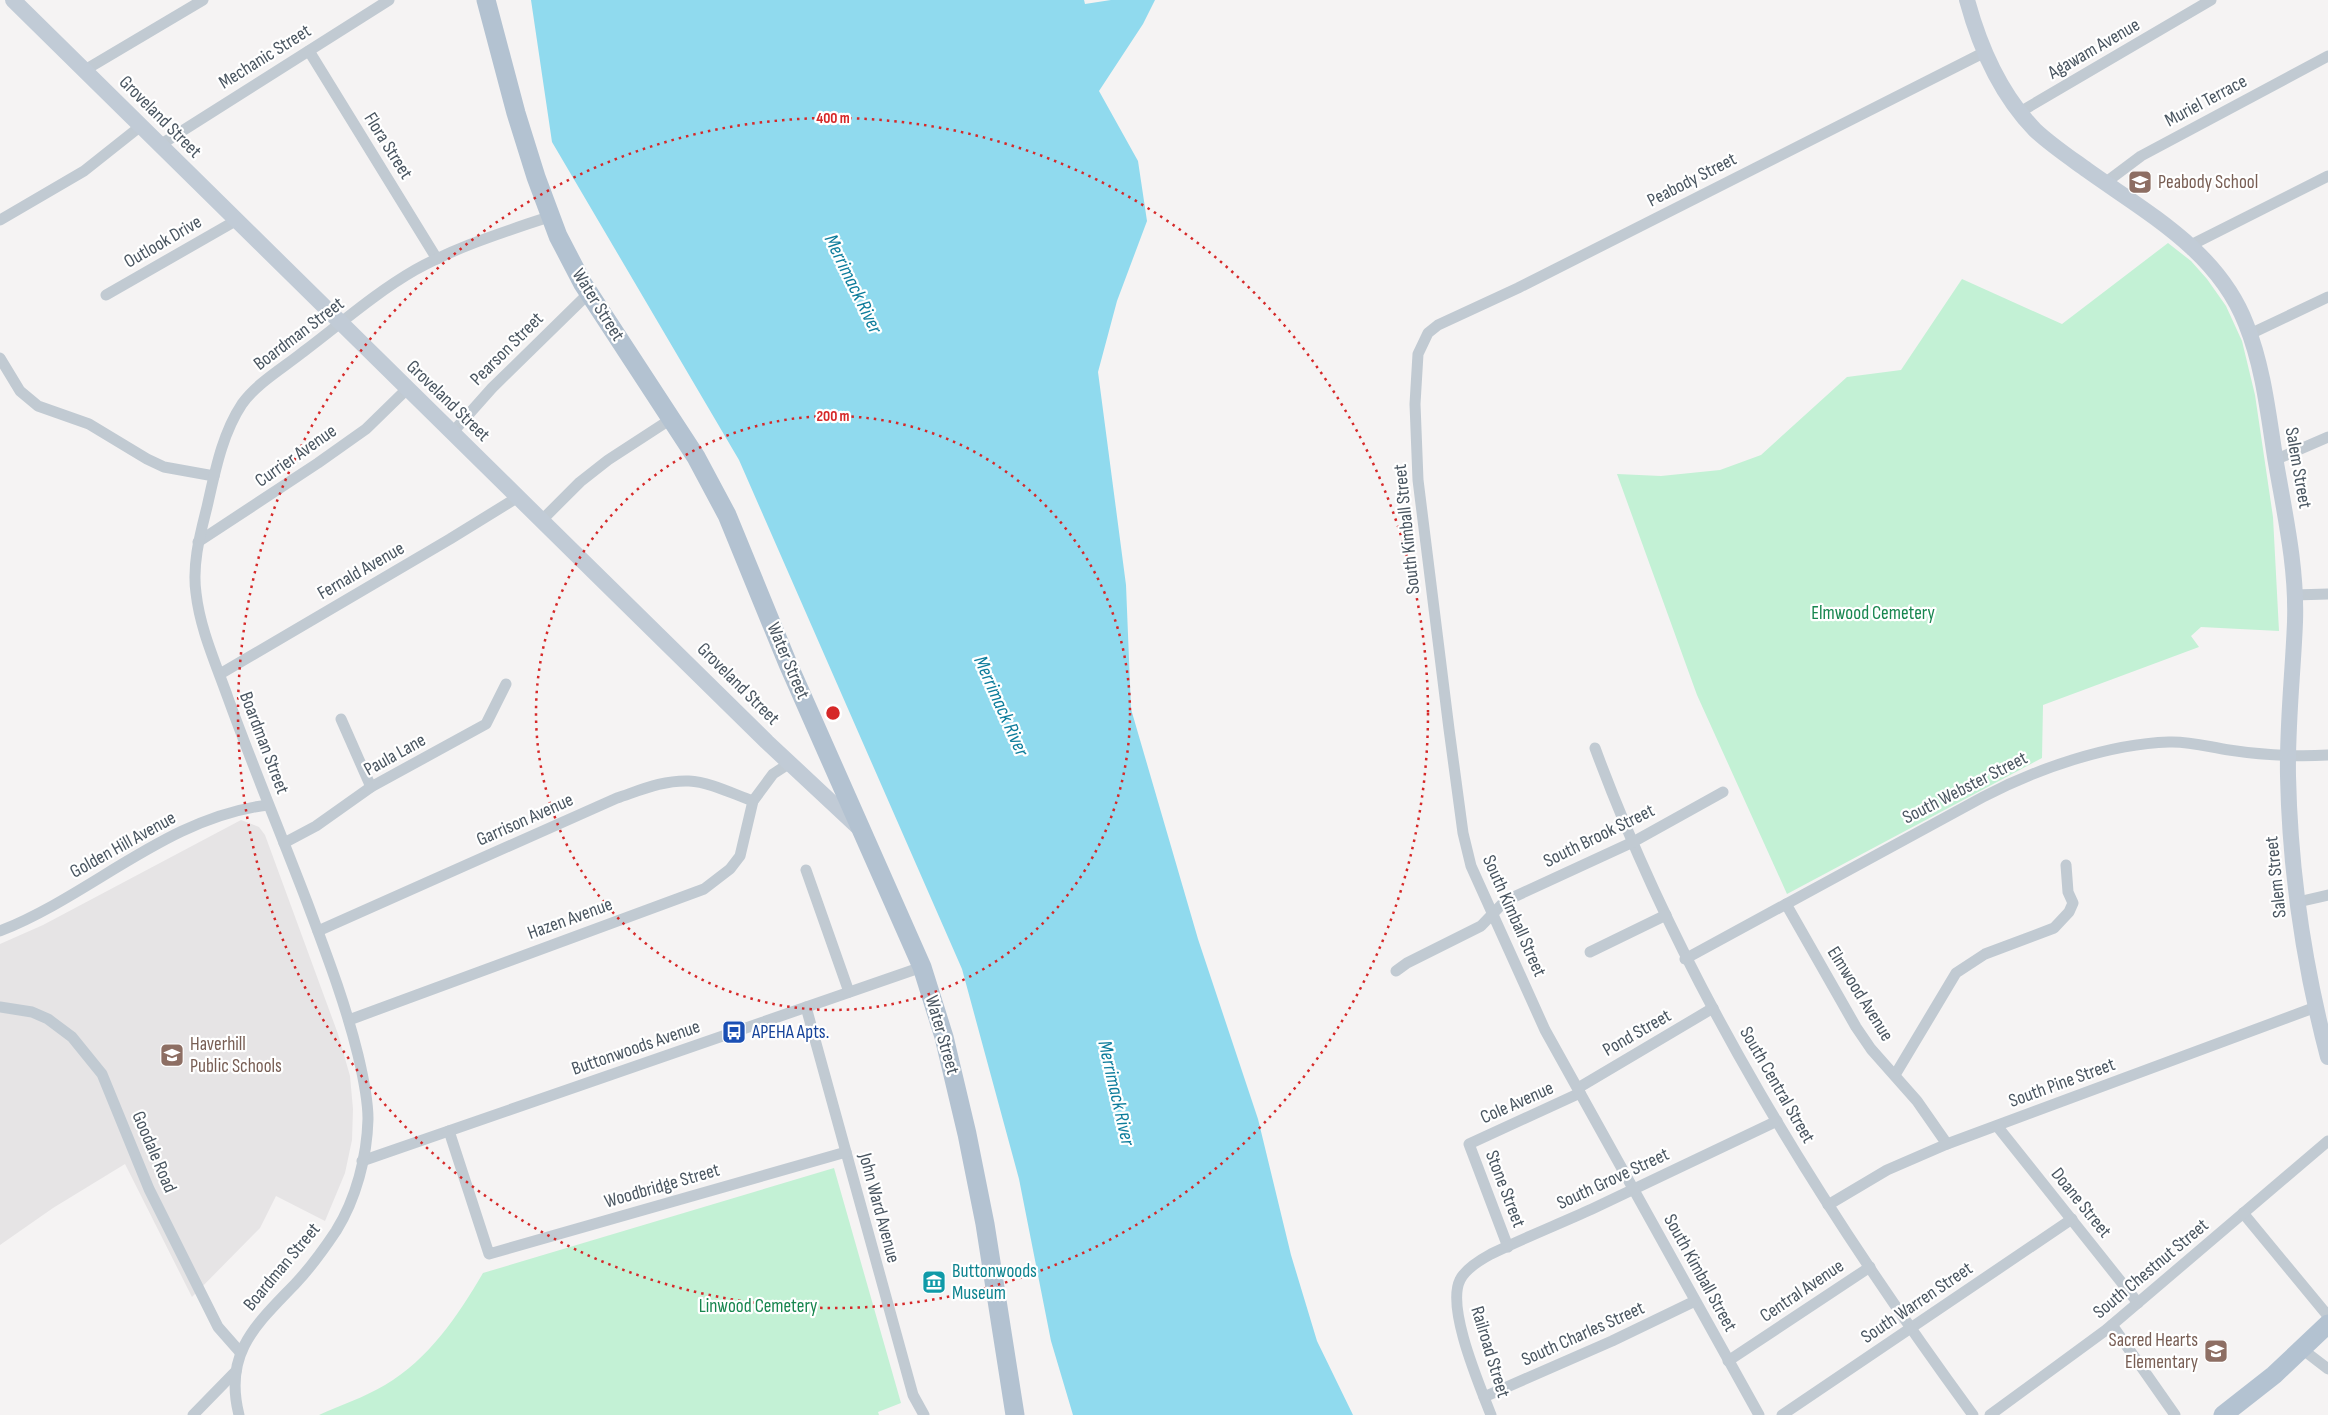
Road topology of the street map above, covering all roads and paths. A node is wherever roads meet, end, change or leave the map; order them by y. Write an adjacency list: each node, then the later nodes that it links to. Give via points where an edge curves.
1 (13, 0): 10 (main road, Groveland Street)
2 (203, 0): 10 (street)
3 (389, 0): 7 (street, Mechanic Street)
4 (486, 0): 16 (main road, Water Street, via 519,122)
5 (1967, 0): 8 (main road, Salem Street)
6 (2211, 0): 11 (street, Agawam Avenue)
7 (308, 51): 13 (street, Mechanic Street); 20 (street, Flora Street)
8 (1985, 52): 11 (main road, Salem Street); 26 (street, Peabody Street, via 1438,325 1428,333)
9 (2328, 56): 15 (street, Muriel Terrace, via 2142,156)
10 (85, 70): 12 (main road, Groveland Street)
11 (2020, 112): 15 (main road, Salem Street, via 2052,144)
12 (142, 125): 13 (main road, Groveland Street); 17 (street, via 84,170)
13 (160, 144): 18 (main road, Groveland Street)
14 (2328, 176): 19 (street)
15 (2105, 183): 19 (main road, Salem Street)
16 (550, 216): 20 (street, Boardman Street); 21 (main road, Water Street)
17 (0, 220)
18 (237, 220): 22 (street, Outlook Drive); 24 (main road, Groveland Street)
19 (2191, 245): 25 (main road, Salem Street, via 2227,286)
20 (437, 259): 24 (street, Boardman Street, via 413,271)
21 (589, 293): 29 (main road, Water Street); 30 (street, Pearson Street, via 492,388)
22 (106, 295)
23 (2328, 297): 25 (street)
24 (341, 324): 28 (main road, Groveland Street); 33 (street, Boardman Street, via 255,389 244,402 228,431)
25 (2250, 334): 32 (main road, Salem Street, via 2262,380)
26 (1421, 346): 58 (street, South Kimball Street, via 1415,404 1423,534 1463,833 1470,866)
27 (0, 358): 33 (street, via 20,391 38,406 89,424 164,467)
28 (407, 389): 30 (main road, Groveland Street); 36 (street, Currier Avenue, via 366,429)
29 (671, 419): 35 (street, via 608,460 580,482); 50 (main road, Water Street, via 727,514)
30 (452, 433): 34 (main road, Groveland Street)
31 (2328, 437): 32 (street)
32 (2275, 460): 38 (main road, Salem Street, via 2288,529)
33 (214, 476): 36 (street, Boardman Street)
34 (518, 497): 35 (main road, Groveland Street); 39 (street, Fernald Avenue)
35 (542, 520): 45 (main road, Groveland Street)
36 (198, 542): 39 (street, Boardman Street, via 197,602)
37 (2328, 594): 38 (street)
38 (2294, 595): 44 (main road, Salem Street)
39 (220, 674): 49 (street, Boardman Street)
40 (506, 684): 46 (street, Paula Lane, via 486,724)
41 (341, 718): 46 (street)
42 (1595, 748): 51 (street, South Central Street)
43 (2328, 755): 44 (street, South Webster Street)
44 (2288, 757): 56 (main road, Salem Street); 57 (street, South Webster Street, via 2168,742 2132,746 2052,765 2018,778)
45 (790, 763): 48 (street, via 773,774); 50 (main road, Groveland Street)
46 (371, 787): 52 (street, Paula Lane, via 324,821)
47 (1723, 792): 51 (street, South Brook Street)
48 (753, 800): 61 (street, Garrison Avenue, via 691,781 647,787); 71 (street, Hazen Avenue, via 740,856 730,869 704,889)
49 (268, 805): 52 (street, Boardman Street); 60 (street, Golden Hill Avenue, via 224,814 164,840 38,913)
50 (859, 828): 64 (main road, Water Street)
51 (1633, 842): 58 (street, South Brook Street, via 1504,901); 59 (street, South Central Street)
52 (284, 843): 61 (street, Boardman Street)
53 (2066, 865): 73 (street, via 2066,881 2073,903 2062,922 1985,954 1956,973)
54 (806, 870): 66 (street)
55 (2328, 895): 56 (street)
56 (2298, 902): 68 (main road, Salem Street)
57 (1786, 904): 63 (street, South Webster Street); 73 (street, Elmwood Avenue, via 1856,1027)
58 (1493, 914): 65 (street, South Brook Street, via 1481,926); 74 (street, South Kimball Street, via 1545,1030)
59 (1666, 916): 62 (street); 63 (street, South Central Street)
60 (0, 931)
61 (318, 932): 71 (street, Boardman Street)
62 (1590, 952)
63 (1685, 959): 70 (street, South Central Street)
64 (922, 967): 66 (street, Buttonwoods Avenue); 105 (main road, Water Street, via 944,1037 967,1134 985,1224)
65 (1396, 971)
66 (849, 992): 67 (street, Buttonwoods Avenue)
67 (806, 1007): 77 (street, Buttonwoods Avenue); 81 (street, John Ward Avenue)
68 (2316, 1007): 72 (main road, Salem Street); 76 (street, South Pine Street)
69 (0, 1008): 97 (street, Goodale Road, via 32,1012 48,1019 72,1037 102,1074 149,1189 218,1327)
70 (1713, 1008): 74 (street, Pond Street); 75 (street, South Central Street)
71 (349, 1020): 82 (street, Boardman Street, via 367,1110)
72 (2328, 1057)
73 (1895, 1075): 80 (street, Elmwood Avenue)
74 (1579, 1090): 79 (street, Cole Avenue); 83 (street, South Kimball Street)
75 (1777, 1121): 83 (street, South Grove Street); 84 (street, South Central Street)
76 (1997, 1126): 80 (street, South Pine Street); 86 (street, Doane Street)
77 (450, 1131): 81 (street, Woodbridge Street, via 489,1254); 82 (street, Buttonwoods Avenue)
78 (2328, 1141): 85 (street, South Chestnut Street)
79 (1469, 1144): 87 (street, Stone Street)
80 (1947, 1144): 84 (street, South Pine Street, via 1887,1170)
81 (846, 1152): 104 (street, John Ward Avenue, via 912,1395)
82 (362, 1162): 97 (street, Boardman Street, via 354,1192 338,1228 312,1264 256,1325)
83 (1634, 1190): 87 (street, South Grove Street); 90 (street, South Kimball Street)
84 (1828, 1205): 88 (street, South Central Street)
85 (2243, 1213): 91 (street, South Chestnut Street); 92 (street)
86 (2072, 1219): 91 (street, Doane Street); 95 (street, South Warren Street)
87 (1508, 1247): 89 (street, South Grove Street)
88 (1870, 1267): 95 (street, South Central Street); 98 (street, Central Avenue)
89 (1466, 1272): 101 (street, Railroad Street, via 1459,1282 1456,1296 1458,1312 1466,1348)
90 (1695, 1301): 98 (street, South Kimball Street); 101 (street, South Charles Street)
91 (2138, 1303): 94 (street, South Chestnut Street)
92 (2328, 1316)
93 (2328, 1324): 96 (main road)
94 (2112, 1325): 110 (street, South Chestnut Street); 111 (street)
95 (1912, 1328): 108 (street, South Warren Street); 109 (street, South Central Street)
96 (2302, 1349): 99 (street); 112 (main road, via 2274,1376)
97 (240, 1352): 100 (street, Boardman Street)
98 (1728, 1361): 107 (street, South Kimball Street)
99 (2328, 1369)
100 (236, 1371): 102 (street); 103 (street, Boardman Street, via 235,1399)
101 (1484, 1397): 106 (street, Railroad Street)
102 (193, 1415)
103 (239, 1415)
104 (924, 1415)
105 (1015, 1415)
106 (1491, 1415)
107 (1759, 1415)
108 (1782, 1415)
109 (1973, 1415)
110 (1990, 1415)
111 (2175, 1415)
112 (2223, 1415)

